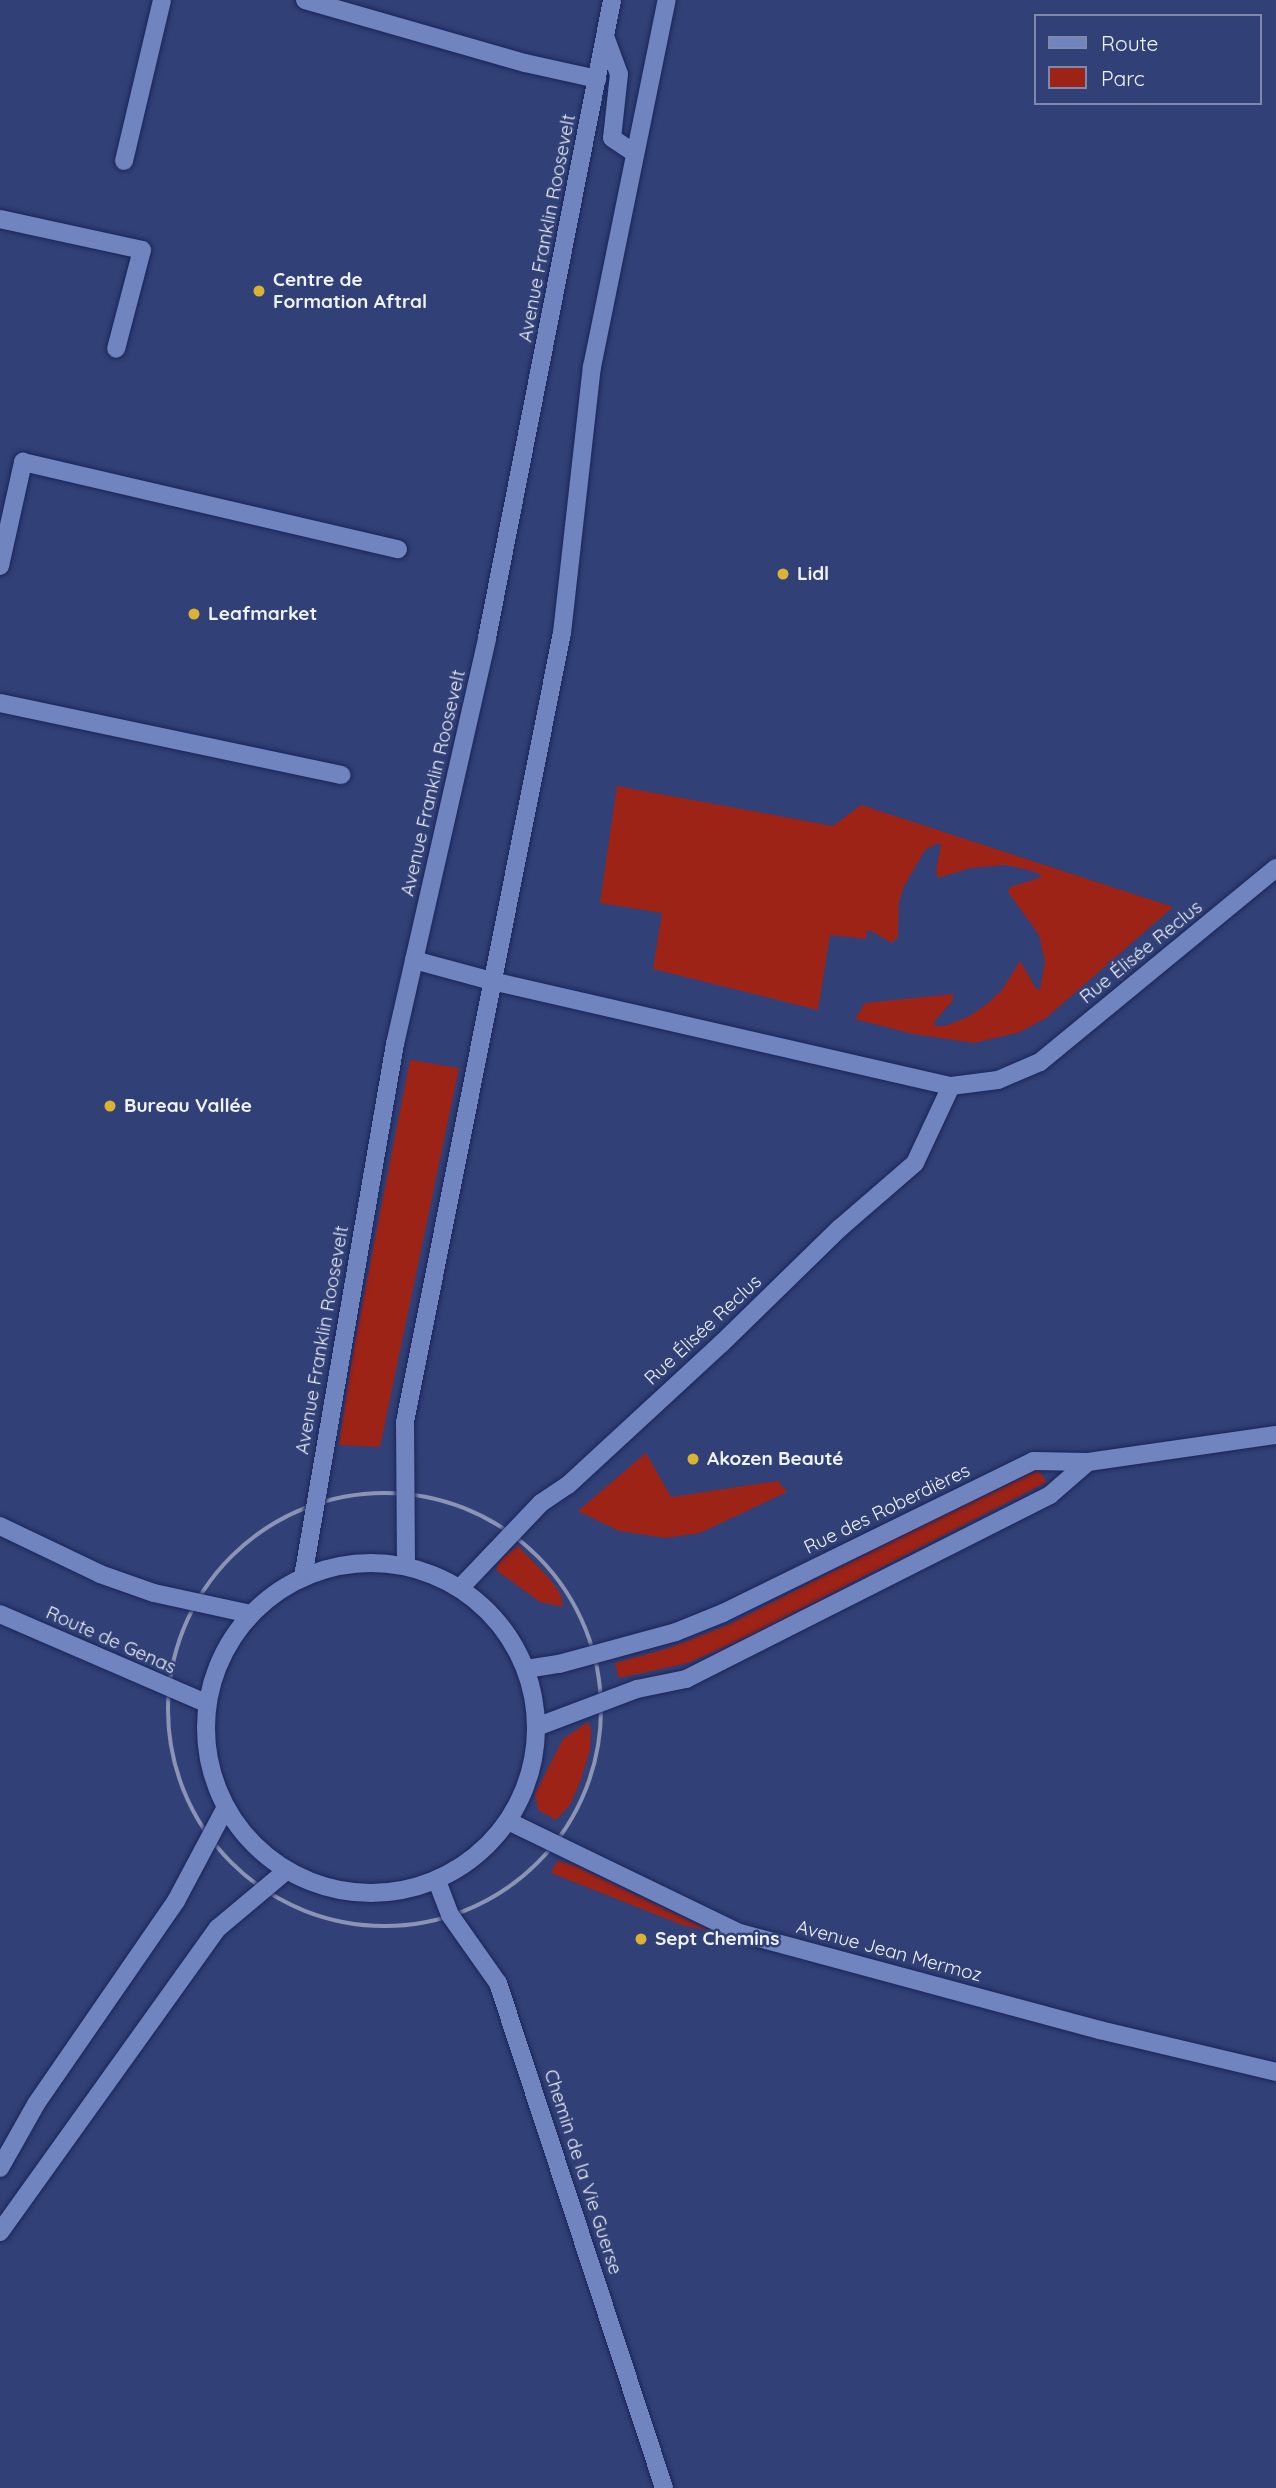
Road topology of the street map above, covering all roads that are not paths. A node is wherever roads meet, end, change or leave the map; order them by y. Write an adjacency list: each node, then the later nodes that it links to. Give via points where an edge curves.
1 (162, 0): 8 (street)
2 (305, 0): 6 (street, via 524,63)
3 (612, 0): 5 (street, Avenue Franklin Roosevelt)
4 (667, 0): 7 (street)
5 (605, 36): 6 (street, Avenue Franklin Roosevelt); 7 (street, via 619,74 612,138)
6 (597, 79): 16 (street, Avenue Franklin Roosevelt, via 487,638)
7 (634, 153): 17 (street, via 592,367 562,633)
8 (124, 161)
9 (0, 219): 10 (street, via 142,250)
10 (116, 349)
11 (398, 549): 12 (street, via 23,462)
12 (0, 566)
13 (0, 702): 14 (street)
14 (342, 775)
15 (1276, 868): 18 (street, Rue Élisée Reclus, via 1040,1062 998,1080)
16 (414, 960): 17 (street, Rue Élisée Reclus); 23 (street, Avenue Franklin Roosevelt, via 395,1044)
17 (492, 981): 18 (street, Rue Élisée Reclus); 22 (street, via 405,1422)
18 (951, 1086): 24 (street, Rue Élisée Reclus, via 915,1163 568,1485 541,1503)
19 (1276, 1435): 20 (street, Rue des Roberdières)
20 (1088, 1462): 27 (street, Rue des Roberdières, via 1033,1461 723,1613 676,1632); 29 (street, via 1050,1495 686,1679 643,1687)
21 (0, 1526): 26 (street, via 100,1574 154,1593)
22 (406, 1565): 23 (street, via 354,1563); 24 (street)
23 (303, 1577): 26 (street)
24 (461, 1587): 27 (street, via 503,1626)
25 (0, 1614): 28 (street, Route de Genas)
26 (250, 1614): 28 (street, via 221,1655)
27 (526, 1669): 29 (street)
28 (206, 1703): 30 (street, via 208,1758)
29 (539, 1726): 31 (street, via 531,1776)
30 (225, 1809): 32 (street, via 255,1847); 35 (street, via 176,1901 36,2104)
31 (510, 1822): 33 (street, via 478,1857); 34 (street, Avenue Jean Mermoz, via 740,1933)
32 (286, 1871): 33 (street, via 330,1889 366,1895 402,1892); 36 (street, via 218,1928)
33 (437, 1881): 37 (street, Chemin de la Vie Guerse, via 450,1915 498,1983)
34 (1276, 2073)
35 (0, 2168)
36 (0, 2232)
37 (664, 2488)

